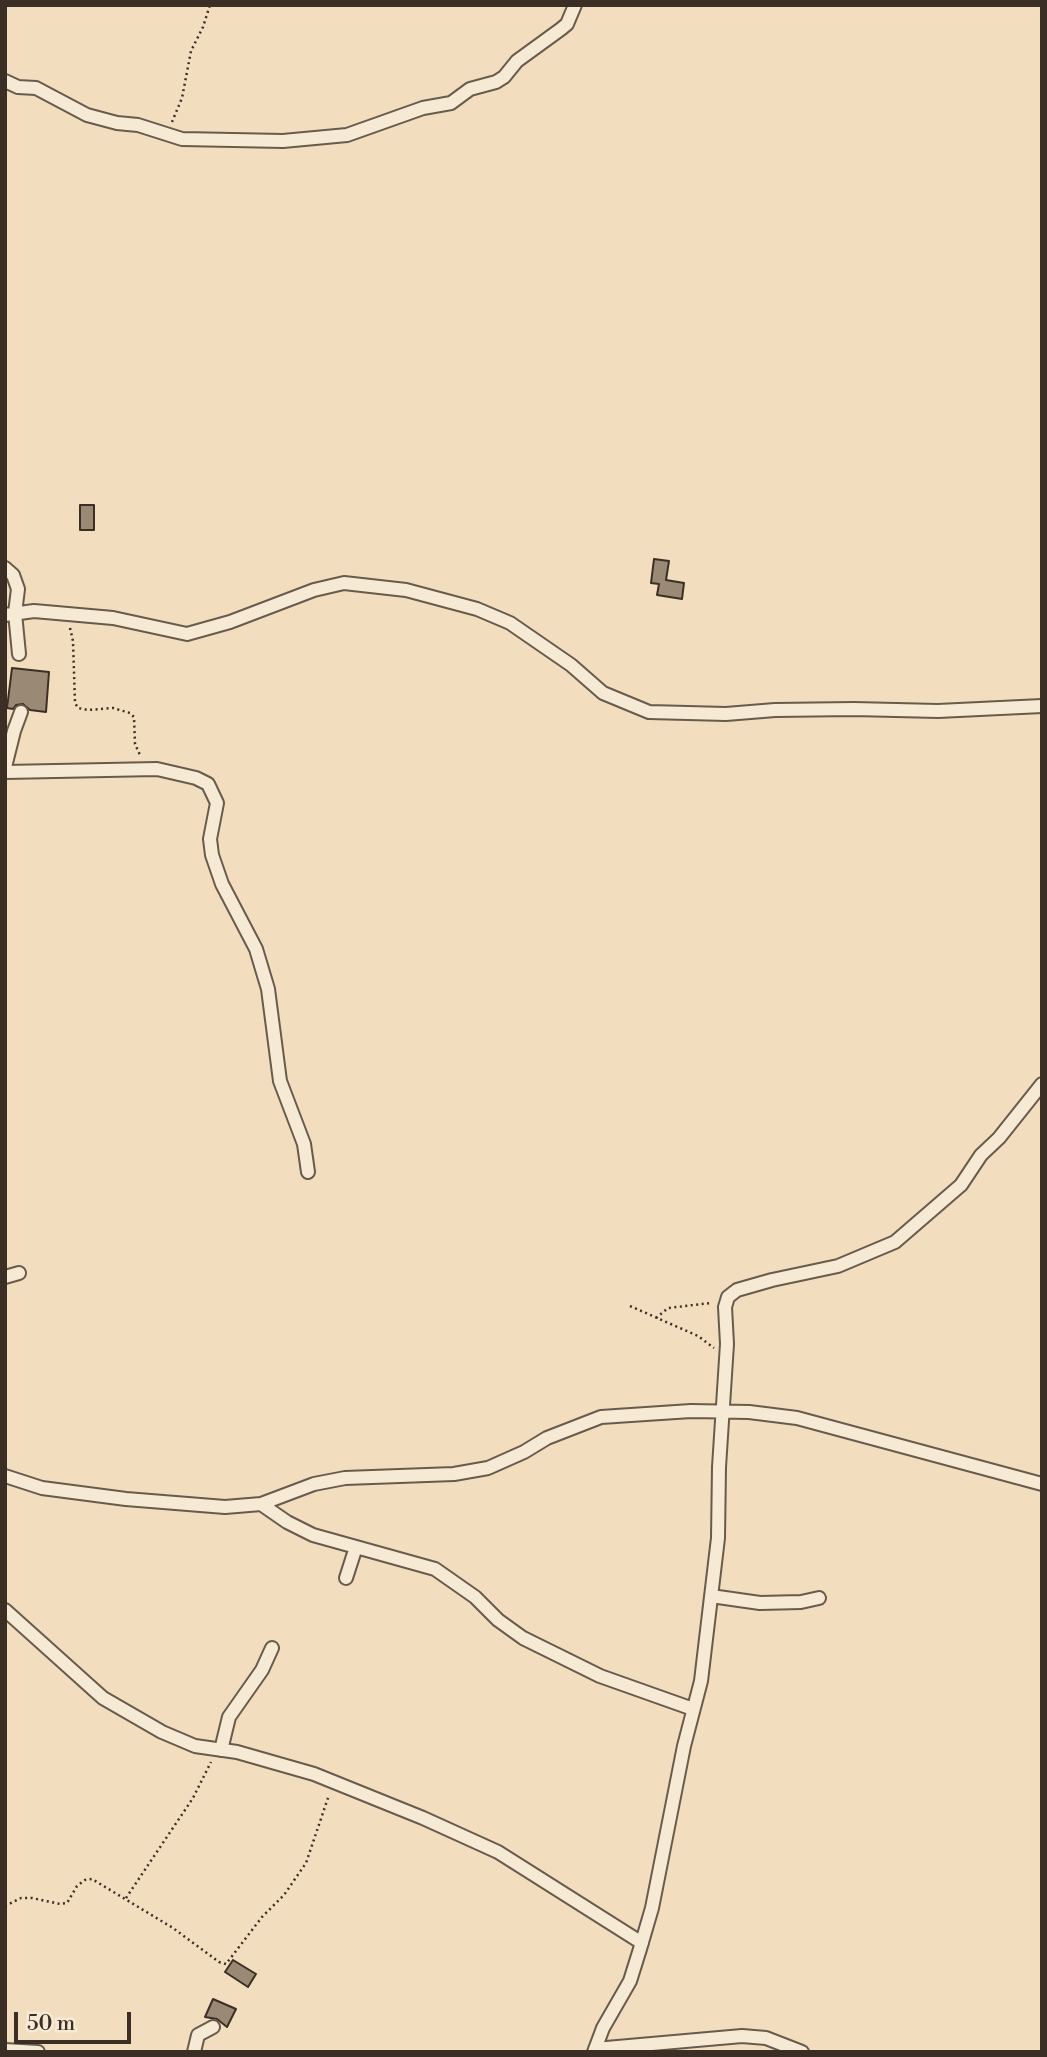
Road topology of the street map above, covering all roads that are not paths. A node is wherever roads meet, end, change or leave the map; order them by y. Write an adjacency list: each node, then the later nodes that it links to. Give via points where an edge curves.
1 (575, 5): 2 (street, via 567,24 496,82 470,89 451,103 423,107 347,135 283,141 192,140 87,115 36,88)
2 (5, 82)
3 (5, 568): 4 (street, via 18,589)
4 (10, 614): 5 (street); 6 (street, via 34,611 113,618 187,634 344,583 405,590 477,609 510,623 603,693 649,712)
5 (19, 654)
6 (1042, 706)
7 (21, 712): 8 (street)
8 (5, 769): 10 (street, via 154,769 208,784 217,803 210,839 212,855 256,948 268,989 280,1081 304,1144)
9 (1042, 1084): 13 (street, via 961,1185 895,1242 838,1266 772,1280 730,1296 725,1307)
10 (308, 1172)
11 (19, 1273): 12 (street)
12 (5, 1277)
13 (723, 1412): 15 (street, via 797,1418); 16 (street, via 601,1417 488,1468 454,1474 345,1478); 19 (street)
14 (5, 1476): 16 (street, via 42,1488 127,1499 225,1507)
15 (1042, 1484)
16 (261, 1504): 17 (street, via 313,1535)
17 (356, 1547): 18 (street); 23 (street, via 435,1569 523,1639 600,1676)
18 (346, 1577)
19 (711, 1595): 20 (street, via 760,1603); 23 (street, via 701,1681)
20 (819, 1598)
21 (5, 1610): 24 (street, via 103,1698 162,1732 195,1746)
22 (272, 1648): 24 (street, via 229,1717)
23 (693, 1709): 25 (street)
24 (220, 1749): 25 (street, via 333,1782 498,1852)
25 (642, 1943): 28 (street, via 630,1980)
26 (213, 2027): 30 (street, via 198,2035)
27 (5, 2050): 29 (street)
28 (594, 2050): 31 (street, via 742,2036 766,2038)
29 (38, 2052)
30 (194, 2052)
31 (802, 2052)

